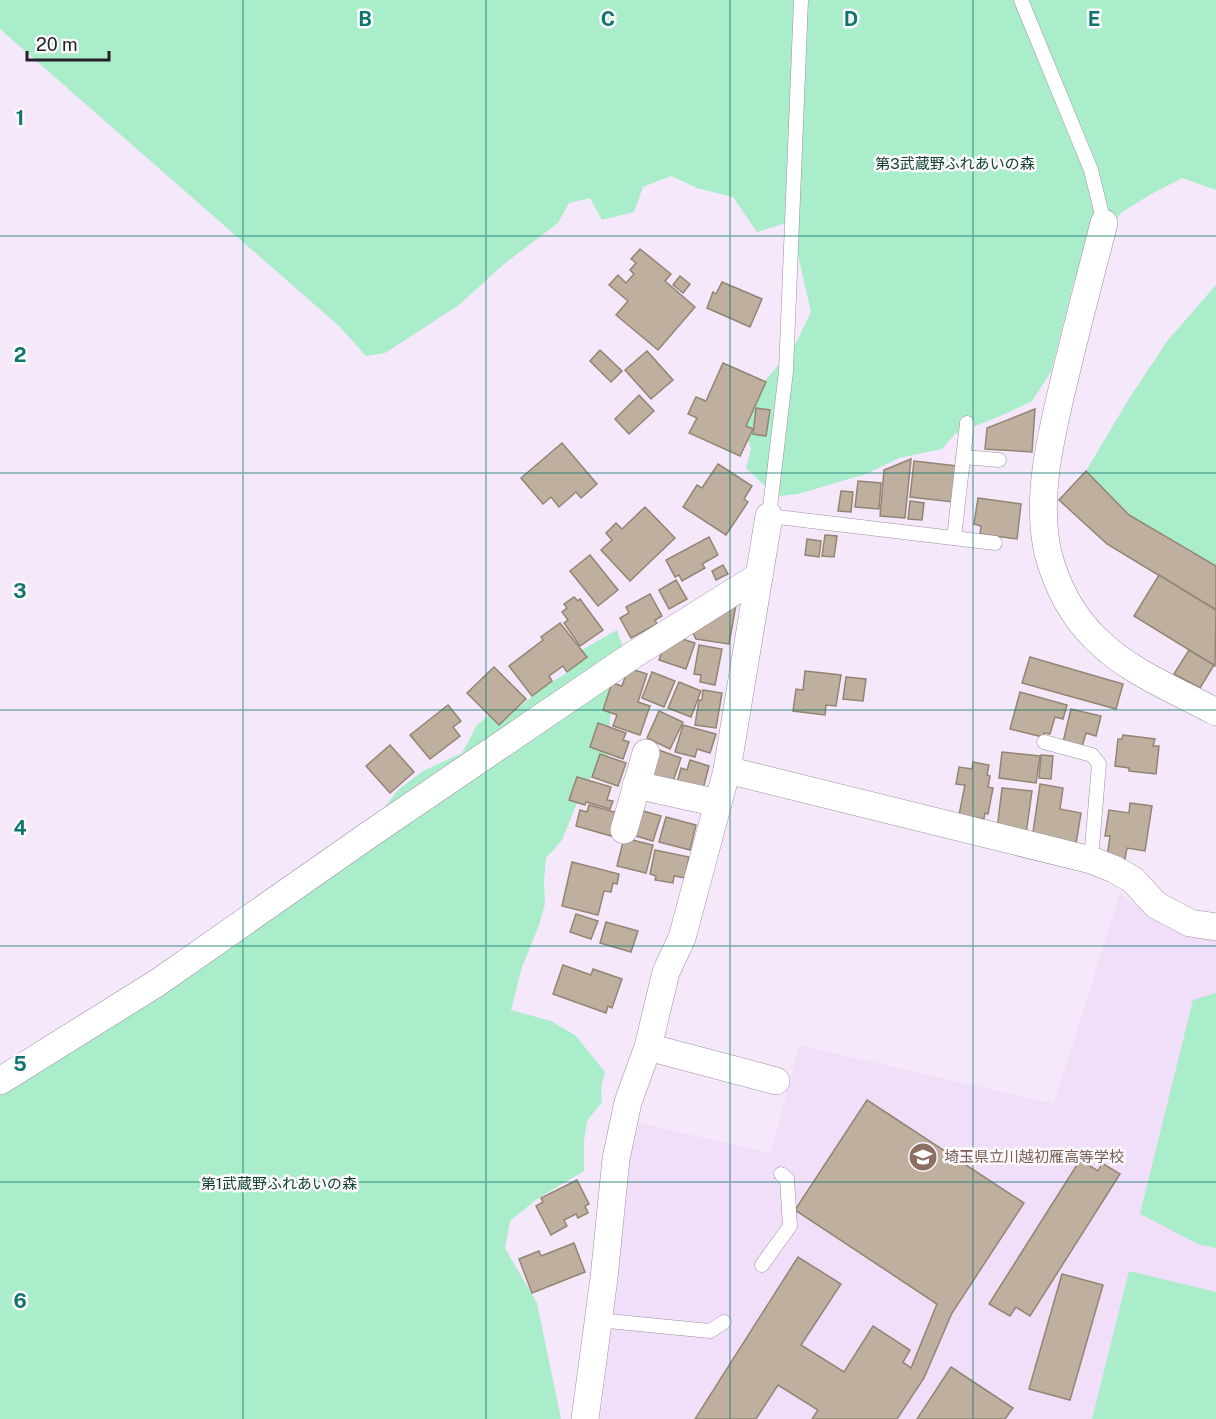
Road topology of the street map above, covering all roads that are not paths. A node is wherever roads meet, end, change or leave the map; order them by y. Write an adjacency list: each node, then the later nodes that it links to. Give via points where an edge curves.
1 (801, 0): 7 (lane, via 786,371)
2 (1021, 0): 3 (lane, via 1091,170)
3 (1104, 223): 11 (street, via 1054,422 1045,497 1048,553 1068,604 1096,640 1149,676)
4 (967, 423): 5 (lane)
5 (963, 457): 6 (lane); 8 (lane)
6 (999, 460)
7 (769, 516): 8 (lane); 10 (street)
8 (954, 538): 9 (lane)
9 (995, 543)
10 (759, 576): 14 (street); 21 (street, via 633,655 157,983)
11 (1216, 712)
12 (1044, 742): 18 (lane, via 1092,755 1099,764)
13 (646, 753): 15 (street)
14 (727, 770): 16 (street); 18 (street)
15 (636, 785): 16 (street); 17 (street)
16 (718, 803): 20 (street, via 682,938 666,972)
17 (624, 830)
18 (1091, 861): 19 (street, via 1132,880 1156,905 1190,923)
19 (1216, 927)
20 (648, 1047): 22 (street); 25 (street, via 628,1102 616,1159)
21 (0, 1081)
22 (776, 1081)
23 (781, 1174): 24 (lane, via 787,1179 790,1226)
24 (762, 1265)
25 (598, 1320): 26 (lane, via 710,1332); 27 (street)
26 (724, 1322)
27 (585, 1419)

